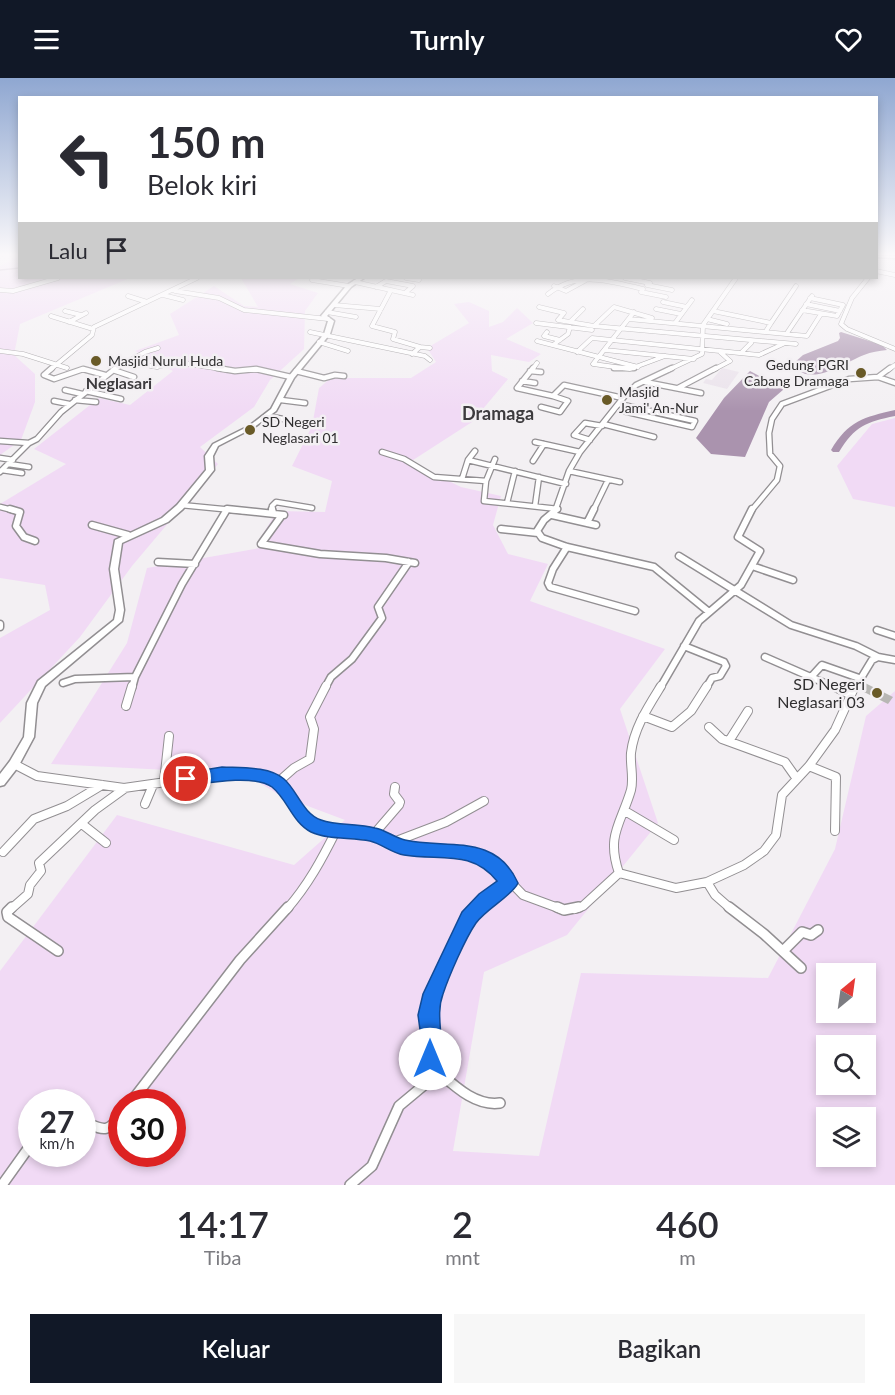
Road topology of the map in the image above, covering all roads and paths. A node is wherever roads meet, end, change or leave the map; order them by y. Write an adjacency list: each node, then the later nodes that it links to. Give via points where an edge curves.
1 (687, 307): 22 (street)
2 (136, 308): 38 (street)
3 (238, 308): 26 (street)
4 (333, 308): 26 (street)
5 (365, 308): 13 (street)
6 (542, 308): 35 (street, via 564,313 558,320)
7 (612, 308): 37 (street)
8 (616, 308): 20 (street)
9 (715, 308): 19 (street)
10 (781, 308): 34 (street)
11 (832, 308): 16 (street)
12 (848, 308): 60 (street, via 841,324)
13 (381, 309): 56 (street, via 372,327 395,332 393,339)
14 (583, 309): 35 (street)
15 (656, 309): 22 (street)
16 (841, 309): 23 (street, via 837,316)
17 (802, 310): 23 (street); 44 (street)
18 (65, 311): 24 (street)
19 (713, 311): 29 (street); 34 (street)
20 (634, 312): 28 (street); 30 (street)
21 (86, 313): 24 (street)
22 (681, 314): 33 (street)
23 (821, 314): 46 (street, via 808,335)
24 (81, 315): 31 (street)
25 (51, 316): 31 (street)
26 (328, 316): 27 (street); 45 (street, via 331,321)
27 (356, 317)
28 (629, 319): 30 (street); 40 (street)
29 (707, 320): 36 (street); 39 (street)
30 (662, 321): 33 (street)
31 (69, 322): 38 (street)
32 (536, 323): 35 (street)
33 (675, 323): 36 (street)
34 (771, 323): 41 (street)
35 (570, 325): 37 (street); 48 (street, via 568,334)
36 (703, 325): 39 (street); 47 (street)
37 (593, 328): 40 (street)
38 (93, 329): 74 (street, via 92,335)
39 (748, 329): 41 (street)
40 (621, 330): 47 (street); 49 (street)
41 (766, 331): 44 (street)
42 (310, 332): 45 (street)
43 (547, 332): 48 (street, via 544,336)
44 (787, 333): 46 (street)
45 (327, 334): 51 (street); 67 (street)
46 (796, 334): 53 (street, via 797,343)
47 (702, 337): 52 (street); 53 (street); 59 (street)
48 (560, 340): 54 (street)
49 (612, 340): 59 (street); 61 (street); 64 (street, via 590,338)
50 (537, 341): 54 (street)
51 (320, 342): 63 (street); 81 (street)
52 (752, 343): 55 (street); 66 (street)
53 (784, 343): 55 (street)
54 (553, 345): 64 (street)
55 (778, 346): 66 (street, via 761,355)
56 (420, 347): 58 (street); 67 (street)
57 (158, 348): 72 (street)
58 (430, 348)
59 (702, 349): 65 (street); 70 (street, via 702,354)
60 (895, 349)
61 (605, 350): 68 (street); 69 (street)
62 (0, 351): 74 (street)
63 (348, 351)
64 (577, 352): 69 (street)
65 (720, 352): 66 (street); 90 (street, via 730,361)
66 (741, 353)
67 (412, 354): 71 (street)
68 (665, 356): 70 (street); 76 (street)
69 (598, 358): 76 (street); 76 (street, via 593,364 624,371)
70 (694, 359): 87 (street)
71 (430, 360)
72 (128, 362): 78 (street); 81 (street, via 157,367 175,362)
73 (537, 363): 79 (street)
74 (56, 365): 77 (street); 82 (street, via 44,376 62,380 82,369)
75 (895, 365): 85 (street)
76 (642, 367)
77 (67, 368)
78 (113, 370): 82 (street); 83 (street)
79 (530, 371): 80 (street); 86 (street)
80 (541, 372)
81 (294, 374): 84 (street); 98 (street)
82 (105, 375): 92 (street)
83 (134, 376)
84 (344, 376)
85 (878, 377): 89 (street); 155 (street, via 849,379 784,403 774,416 769,433 770,452 780,466 777,480 754,506 738,537 760,549)
86 (522, 381): 88 (street); 94 (street, via 518,389)
87 (644, 381): 90 (street); 95 (street)
88 (535, 383)
89 (895, 383)
90 (678, 388): 93 (street)
91 (65, 390): 92 (street)
92 (84, 392): 96 (street); 97 (street)
93 (701, 393)
94 (553, 396): 95 (street, via 564,385); 104 (street, via 568,400 560,412)
95 (623, 398): 103 (street)
96 (121, 399)
97 (75, 400): 100 (street); 102 (street)
98 (281, 400): 101 (street); 106 (street)
99 (54, 401): 102 (street)
100 (96, 402)
101 (305, 403)
102 (69, 404): 113 (street)
103 (619, 404): 105 (street, via 695,421 692,427); 108 (street)
104 (541, 407)
105 (623, 411)
106 (267, 416): 107 (street); 136 (street, via 215,445 209,456 210,470)
107 (282, 420)
108 (603, 425): 109 (street); 110 (street); 110 (street, via 585,423 574,435)
109 (654, 436)
110 (590, 440): 117 (street)
111 (0, 441): 113 (street)
112 (535, 442): 114 (street)
113 (29, 443): 122 (street)
114 (544, 444): 117 (street); 121 (street)
115 (475, 451): 120 (street)
116 (382, 452): 130 (street, via 404,459 431,476)
117 (580, 452): 126 (street)
118 (0, 458): 122 (street)
119 (495, 459): 123 (street)
120 (468, 460): 123 (street); 130 (street)
121 (533, 461)
122 (11, 462): 124 (street); 128 (street)
123 (491, 465): 125 (street); 132 (street)
124 (29, 467)
125 (515, 471): 129 (street); 135 (street)
126 (569, 471): 131 (street); 134 (street)
127 (22, 473): 128 (street)
128 (1, 475)
129 (539, 477): 134 (street); 137 (street)
130 (462, 479): 132 (street)
131 (608, 480): 133 (street); 144 (street)
132 (486, 481): 135 (street, via 483,500)
133 (620, 482)
134 (566, 484): 140 (street)
135 (507, 503): 137 (street)
136 (181, 505): 141 (street); 149 (street, via 165,520)
137 (535, 506): 140 (street)
138 (0, 507): 150 (street, via 20,512 16,526 24,537)
139 (312, 508): 142 (street, via 276,502)
140 (558, 509): 143 (street)
141 (226, 511): 142 (street); 154 (street)
142 (273, 513): 182 (street, via 283,515 261,544 412,562 378,607 382,618 368,641 331,677 317,703 310,717 314,729 310,759)
143 (552, 515): 144 (street); 148 (street, via 541,523)
144 (587, 523): 146 (street)
145 (92, 525): 149 (street)
146 (596, 525)
147 (501, 529): 148 (street)
148 (538, 533): 151 (street)
149 (128, 535): 177 (street, via 117,543 114,569 118,621 39,687 32,703 29,737)
150 (35, 541)
151 (567, 547): 158 (street, via 551,573 550,587); 159 (street, via 654,567)
152 (679, 556): 157 (street)
153 (158, 562): 154 (street)
154 (195, 564): 167 (street)
155 (752, 566): 156 (street); 157 (street)
156 (793, 580)
157 (735, 592): 159 (street); 164 (street, via 791,625)
158 (635, 611)
159 (709, 612): 162 (street)
160 (877, 630): 161 (street)
161 (895, 636)
162 (684, 646): 173 (street); 173 (street, via 726,666 720,676 712,678 691,711 672,727)
163 (765, 657): 166 (street)
164 (878, 657): 165 (street); 168 (street)
165 (895, 660)
166 (812, 676): 168 (street, via 822,665); 170 (street)
167 (135, 677): 169 (street); 171 (street)
168 (859, 678): 170 (street)
169 (63, 683)
170 (852, 695): 178 (street, via 838,724)
171 (126, 706)
172 (748, 711): 176 (street)
173 (643, 716): 189 (street, via 633,743 633,781)
174 (709, 727): 176 (street)
175 (169, 736): 181 (street)
176 (729, 741): 179 (street, via 785,762)
177 (14, 764): 180 (street); 183 (street, via 37,776)
178 (809, 766): 179 (street); 192 (street, via 836,777)
179 (797, 779): 199 (street, via 782,795 776,835 770,845 751,861)
180 (0, 782)
181 (164, 782): 182 (street, via 234,774 260,776); 184 (street)
182 (278, 783): 191 (street, via 309,822)
183 (102, 785): 186 (street); 197 (street, via 67,806 34,819)
184 (153, 785): 186 (street); 188 (street)
185 (395, 787): 193 (street, via 399,805)
186 (124, 788): 190 (street)
187 (484, 801): 196 (street, via 446,822)
188 (145, 804)
189 (625, 811): 194 (street); 198 (street, via 613,837 613,856)
190 (81, 824): 195 (street); 203 (street, via 39,863 41,871 28,894 6,914)
191 (336, 831): 193 (street); 206 (street, via 300,893 240,960)
192 (835, 831)
193 (374, 834): 196 (street)
194 (674, 840)
195 (106, 843)
196 (390, 843): 200 (street, via 474,854 491,862)
197 (3, 852)
198 (619, 873): 199 (street, via 673,888); 200 (street, via 585,904 570,910 530,898)
199 (707, 882): 202 (street, via 724,904)
200 (510, 883): 205 (street, via 473,913 448,958 429,1005)
201 (818, 930): 202 (street, via 811,935 802,932)
202 (784, 950): 204 (street)
203 (58, 951)
204 (801, 968)
205 (429, 1064): 207 (street, via 480,1103); 210 (street, via 420,1091 402,1101 391,1118 372,1166)
206 (141, 1089)
207 (500, 1103)
208 (18, 1163): 209 (street)
209 (2, 1185)
210 (350, 1185)

